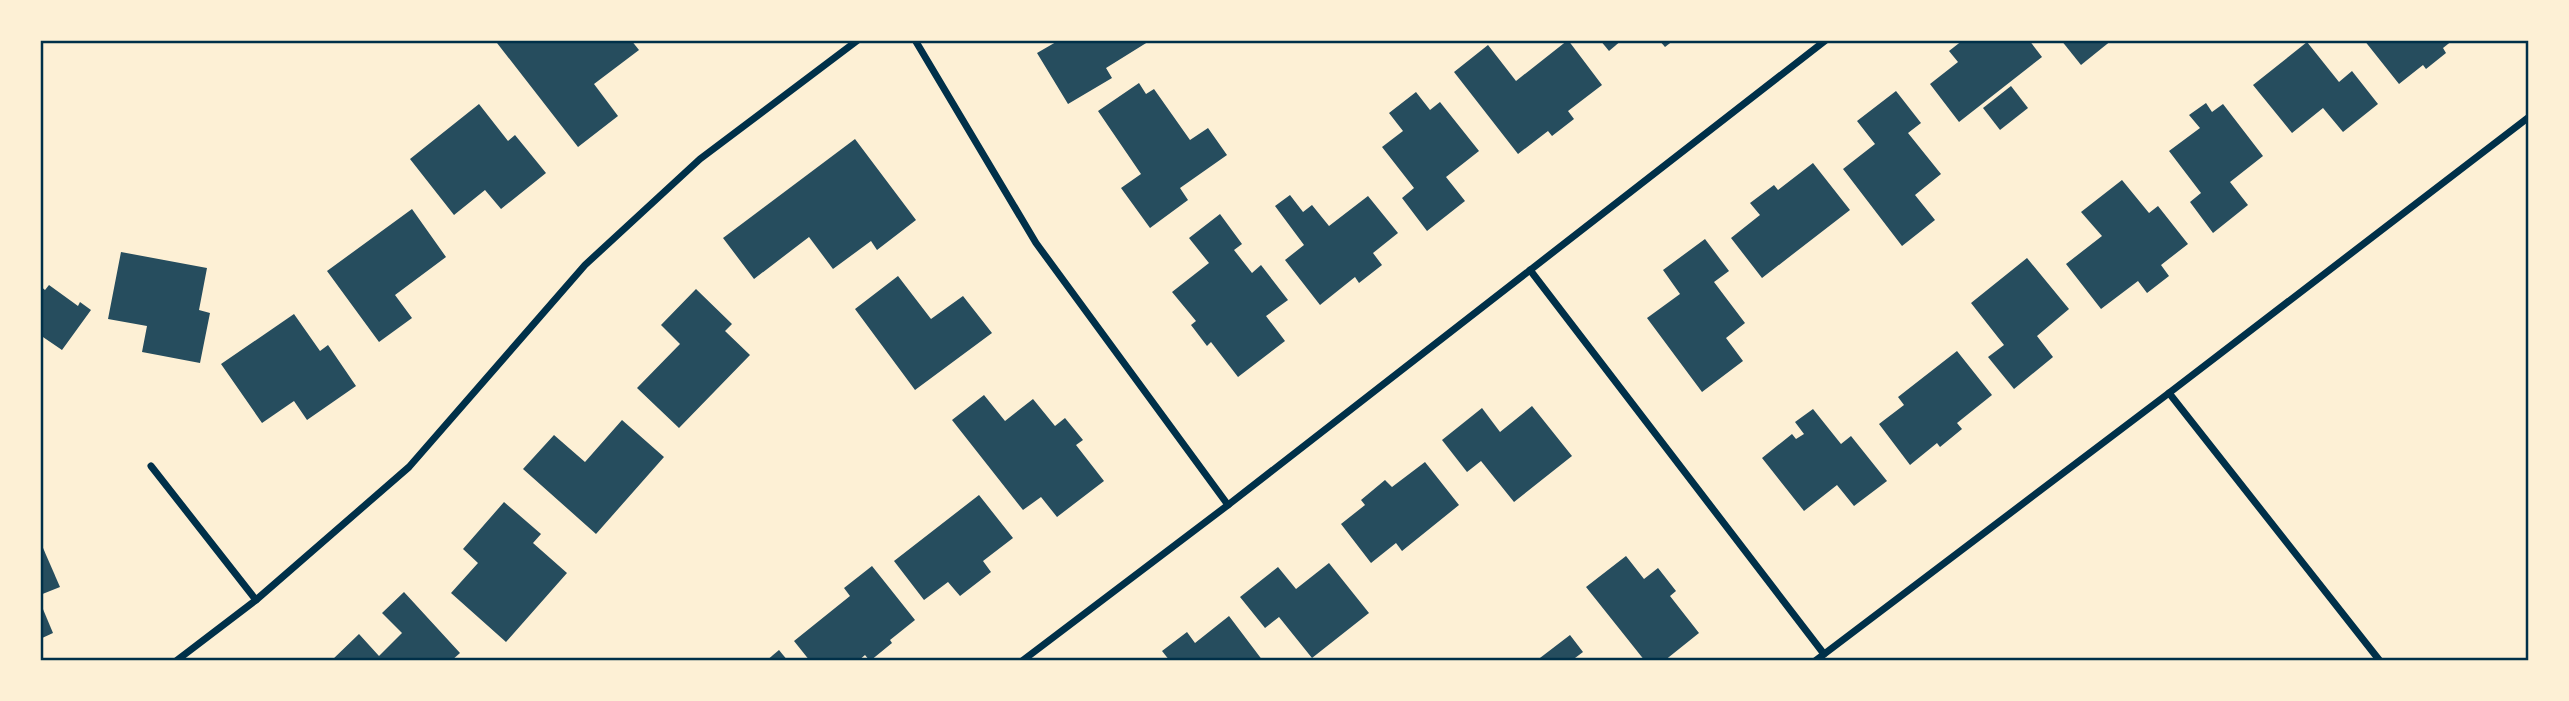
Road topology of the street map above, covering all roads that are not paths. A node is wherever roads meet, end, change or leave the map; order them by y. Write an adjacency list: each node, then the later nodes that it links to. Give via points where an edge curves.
1 (858, 40): 9 (street, via 699,159 585,265 409,467)
2 (915, 40): 8 (street, via 1036,243)
3 (1826, 40): 5 (street)
4 (2529, 117): 6 (street)
5 (1530, 271): 8 (street); 10 (street)
6 (2169, 393): 10 (street); 14 (street)
7 (151, 466): 9 (street)
8 (1228, 505): 12 (street)
9 (256, 600): 11 (street)
10 (1824, 654): 13 (street)
11 (176, 661)
12 (1023, 661)
13 (1815, 661)
14 (2380, 661)

